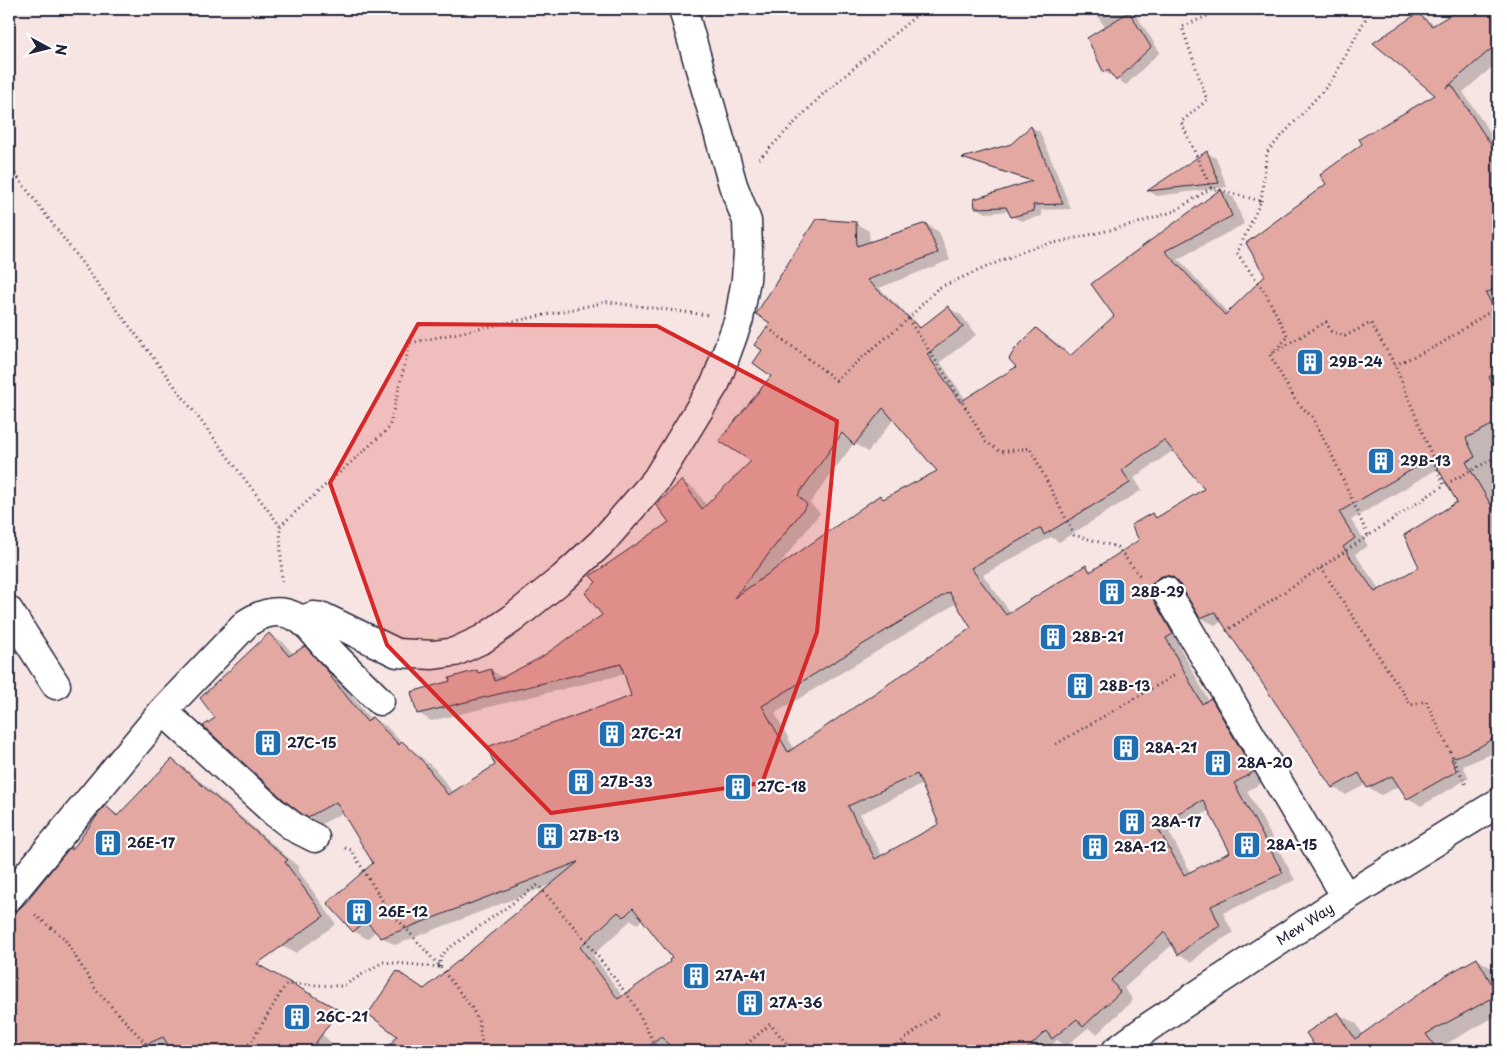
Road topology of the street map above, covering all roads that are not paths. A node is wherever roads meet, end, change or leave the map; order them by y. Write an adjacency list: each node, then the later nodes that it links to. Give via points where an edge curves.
1 (683, 9): 4 (street, via 733,185 747,221 748,252 739,319 727,357 716,382 656,480 602,542 563,578 483,639 455,652 419,656 397,653 323,617)
2 (1166, 591): 11 (street)
3 (9, 611): 5 (street)
4 (293, 616): 6 (street); 7 (street, via 265,613 247,623)
5 (56, 685)
6 (380, 701)
7 (163, 710): 9 (street, via 274,812); 10 (street)
8 (1498, 803): 11 (street, Mew Way)
9 (314, 838)
10 (10, 896)
11 (1346, 897): 12 (street, Mew Way)
12 (1116, 1051)

